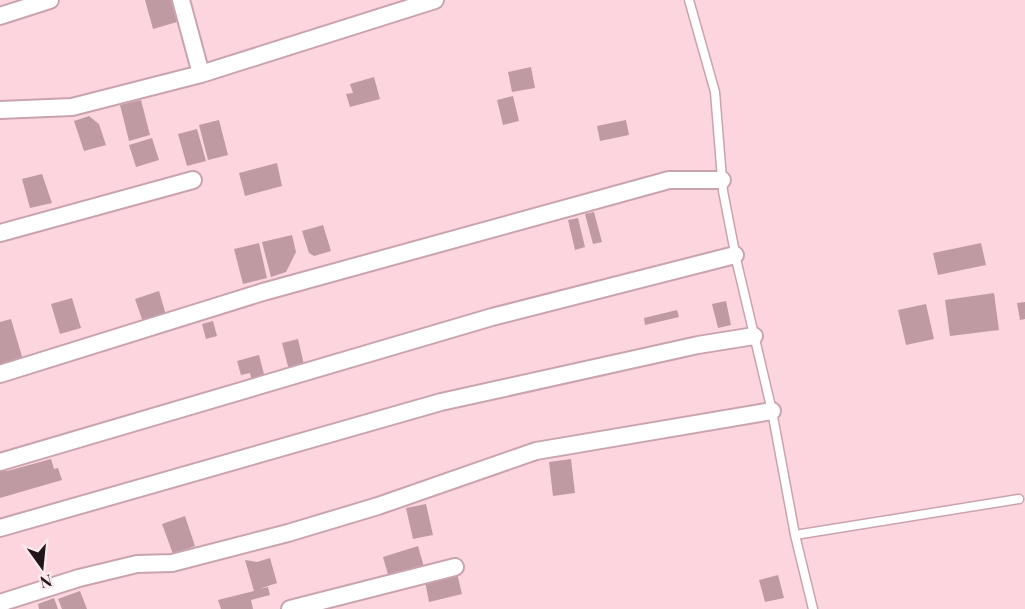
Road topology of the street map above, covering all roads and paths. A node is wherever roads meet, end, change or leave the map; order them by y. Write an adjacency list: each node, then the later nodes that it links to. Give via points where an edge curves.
1 (50, 0): 5 (street)
2 (181, 0): 6 (street)
3 (435, 0): 6 (street)
4 (688, 0): 9 (lane, via 716,92)
5 (0, 16)
6 (201, 74): 7 (street, via 72,107)
7 (0, 110)
8 (193, 180): 10 (street)
9 (722, 180): 11 (lane); 13 (street, via 669,180 263,292)
10 (0, 233)
11 (735, 255): 12 (lane); 15 (street, via 492,317)
12 (754, 336): 14 (lane); 17 (street, via 441,402)
13 (0, 374)
14 (772, 411): 18 (lane); 20 (street, via 536,451 378,506 288,532 172,563 137,564 102,572)
15 (0, 462)
16 (1018, 499): 18 (lane)
17 (0, 528)
18 (795, 535): 22 (lane)
19 (455, 567): 21 (street)
20 (0, 603)
21 (290, 609)
22 (813, 609)

